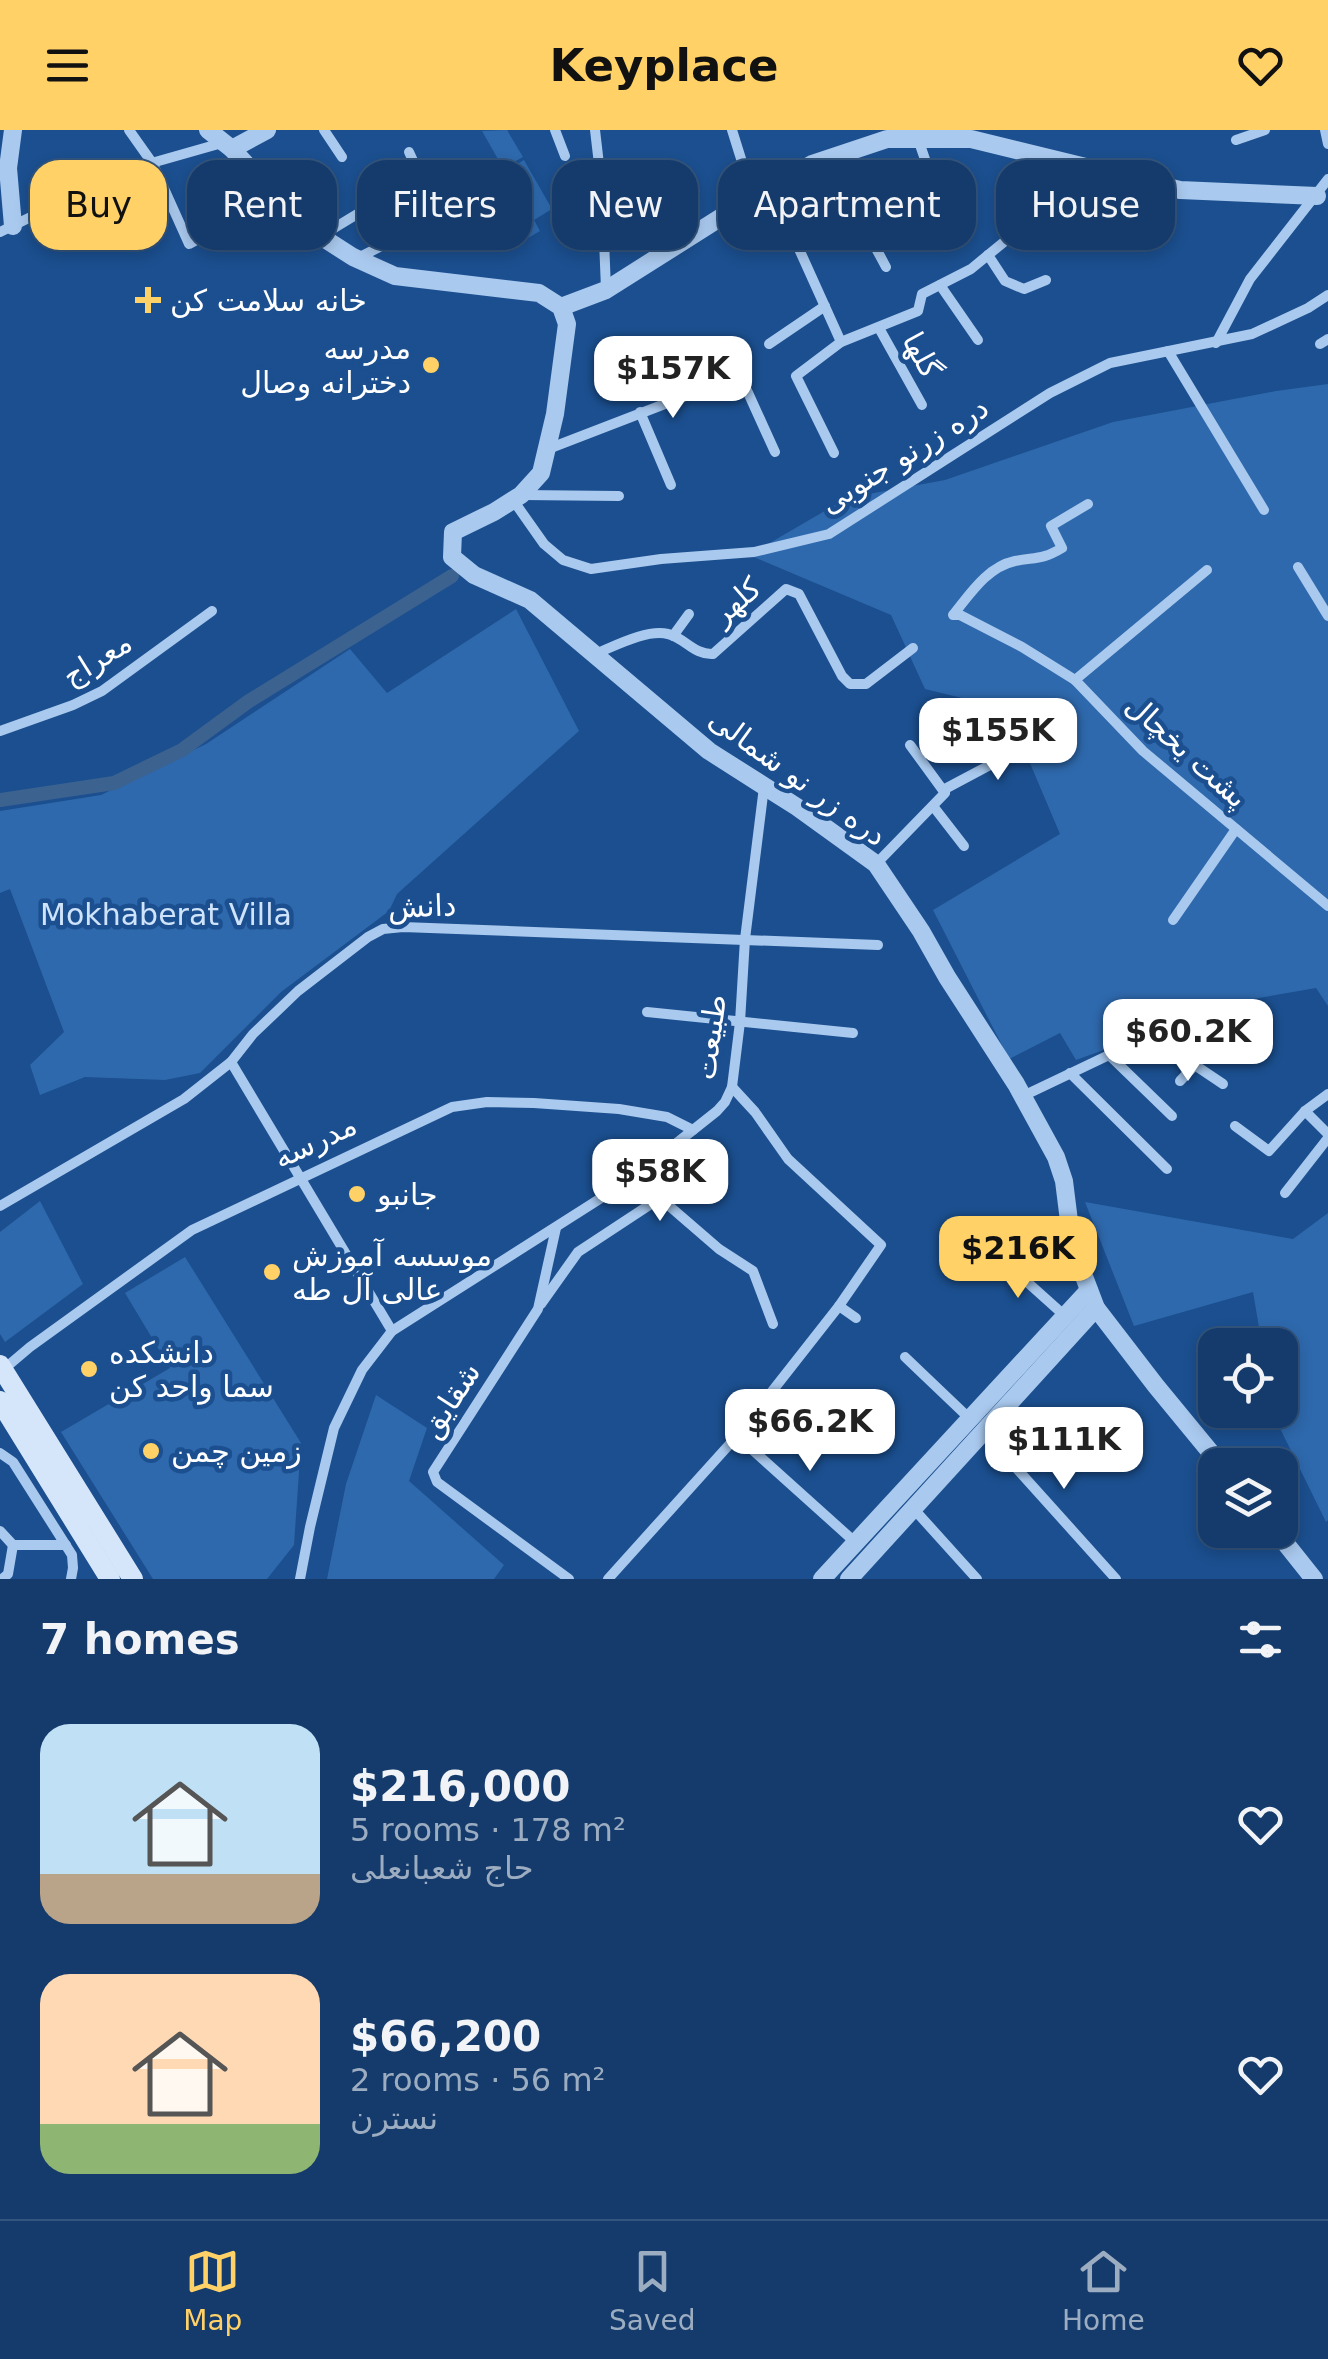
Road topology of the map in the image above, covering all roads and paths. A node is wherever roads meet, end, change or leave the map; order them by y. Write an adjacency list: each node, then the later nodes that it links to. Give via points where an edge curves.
1 (13, 130): 28 (street)
2 (129, 130): 21 (street)
3 (208, 130): 16 (street)
4 (267, 130): 16 (street)
5 (324, 130): 19 (street)
6 (555, 130): 18 (street)
7 (595, 130): 47 (street)
8 (732, 130): 23 (street)
9 (1264, 130): 11 (street)
10 (1325, 130): 15 (street)
11 (1248, 133): 14 (street)
12 (886, 135): 13 (street); 20 (street)
13 (918, 139): 25 (street); 26 (street, via 971,139)
14 (1236, 140)
15 (1328, 144)
16 (228, 146): 22 (street); 27 (street)
17 (409, 152): 35 (street, via 420,176)
18 (565, 156)
19 (342, 158)
20 (828, 159): 24 (street); 44 (street)
21 (150, 160)
22 (241, 160)
23 (742, 160)
24 (825, 160)
25 (925, 160)
26 (1057, 160)
27 (167, 161)
28 (4, 168): 36 (street)
29 (1328, 179): 32 (street)
30 (1175, 189): 32 (street)
31 (167, 195): 37 (street)
32 (1317, 196): 54 (street, via 1250,279)
33 (30, 217): 36 (street)
34 (718, 220): 47 (street)
35 (337, 226)
36 (6, 229)
37 (187, 240)
38 (337, 246): 43 (street)
39 (996, 248): 42 (street)
40 (375, 250): 43 (street)
41 (800, 250): 49 (street)
42 (988, 254): 45 (street, via 1005,281 1024,289); 46 (street)
43 (358, 259): 50 (street, via 395,276 539,293)
44 (886, 267)
45 (1046, 280)
46 (940, 285): 51 (street, via 922,294 918,312); 52 (street)
47 (606, 290): 50 (street)
48 (1328, 295): 54 (street, دره زرنو جنوبی, via 1252,334)
49 (825, 306): 53 (street); 55 (street)
50 (564, 316): 59 (street)
51 (879, 328): 53 (street); 57 (street, گلها)
52 (978, 340)
53 (841, 342): 61 (street, دره زرنو جنوبی, via 796,376)
54 (1216, 343): 56 (street, دره زرنو جنوبی)
55 (769, 344)
56 (1168, 350): 64 (street, دره زرنو جنوبی, via 1110,364 1050,393 829,534 754,552 591,569 563,560 544,544); 66 (street)
57 (922, 405)
58 (640, 412): 59 (street); 60 (street, via 740,375); 62 (street)
59 (547, 450): 64 (street, via 541,473)
60 (776, 452)
61 (834, 453)
62 (671, 485)
63 (619, 496): 64 (street)
64 (517, 498): 74 (street, دره زر نو شمالی, via 453,532 452,557 474,575 530,600)
65 (1088, 504): 75 (street, پشت یخچال, via 1051,526 1062,548 988,574 953,615)
66 (1264, 510)
67 (1298, 567): 71 (street)
68 (1207, 570): 75 (street)
69 (212, 610): 77 (street, معراج, via 102,690)
70 (689, 614): 72 (street)
71 (1328, 616)
72 (673, 636): 73 (street, کلهر, via 712,654 793,590 850,684 866,684); 74 (street, کلهر, via 649,634)
73 (913, 648)
74 (596, 654): 79 (street, دره زر نو شمالی, via 710,752)
75 (1076, 680): 82 (street, پشت یخچال, via 1143,750)
76 (1015, 729): 80 (street, via 995,741 1005,756)
77 (0, 731)
78 (910, 744): 80 (street)
79 (764, 787): 84 (street, دره زر نو شمالی); 87 (street, طبیعت)
80 (943, 790): 81 (street)
81 (932, 806): 83 (street); 84 (street)
82 (1236, 829): 85 (street, پشت یخچال); 86 (street)
83 (964, 846)
84 (876, 864): 100 (street, دره زر نو شمالی)
85 (1328, 906)
86 (1172, 920)
87 (745, 939): 88 (street, دانش); 90 (street, طبیعت); 93 (street, دانش, via 384,929 298,990)
88 (878, 945)
89 (648, 1012): 90 (street)
90 (740, 1022): 91 (street); 98 (street, طبیعت)
91 (853, 1033)
92 (1109, 1055): 94 (street, via 1156,1039); 95 (street); 102 (street)
93 (231, 1062): 107 (street); 109 (street, دانش, via 184,1099)
94 (1195, 1065): 96 (street); 97 (street)
95 (1070, 1073): 100 (street); 106 (street)
96 (1180, 1081)
97 (1223, 1084)
98 (732, 1088): 104 (street, طبیعت, via 717,1112); 113 (street, via 788,1160 881,1245)
99 (1328, 1094): 101 (street)
100 (1023, 1096): 112 (street, دره زر نو شمالی, via 1064,1181 1072,1245)
101 (1305, 1112): 103 (street, via 1269,1151); 105 (street)
102 (1172, 1116)
103 (1235, 1126)
104 (693, 1130): 107 (street, مدرسه, via 667,1117 619,1109 486,1102 452,1107); 110 (street, طبیعت)
105 (1328, 1136): 108 (street)
106 (1167, 1169)
107 (300, 1178): 118 (street); 120 (street, مدرسه, via 192,1230)
108 (1285, 1193)
109 (0, 1206)
110 (556, 1228): 114 (street, شقایق); 118 (street, طبیعت)
111 (997, 1256): 115 (street)
112 (1092, 1299): 115 (street); 122 (street); 124 (street, دره زر نو شمالی)
113 (839, 1306): 116 (street); 123 (street)
114 (538, 1308): 117 (street, شقایق, via 578,1252 660,1198 752,1271); 138 (street, شقایق, via 434,1472 437,1482)
115 (1065, 1316): 122 (street)
116 (856, 1318)
117 (773, 1324)
118 (392, 1332): 137 (street, طبیعت, via 362,1370 334,1428)
119 (905, 1357): 122 (street)
120 (1, 1367): 136 (main road)
121 (0, 1401): 135 (main road)
122 (976, 1425): 126 (street); 141 (street)
123 (738, 1436): 131 (street); 139 (street)
124 (1207, 1448)
125 (0, 1453): 129 (street, via 13,1462)
126 (906, 1501): 131 (street); 140 (street)
127 (0, 1531): 128 (street)
128 (14, 1545): 129 (street); 133 (street)
129 (66, 1545): 134 (street, via 74,1568)
130 (1289, 1548): 142 (street)
131 (863, 1549): 132 (street)
132 (838, 1576)
133 (2, 1579)
134 (70, 1579)
135 (110, 1579)
136 (132, 1579)
137 (300, 1579)
138 (569, 1579)
139 (608, 1579)
140 (977, 1579)
141 (1116, 1579)
142 (1314, 1579)

